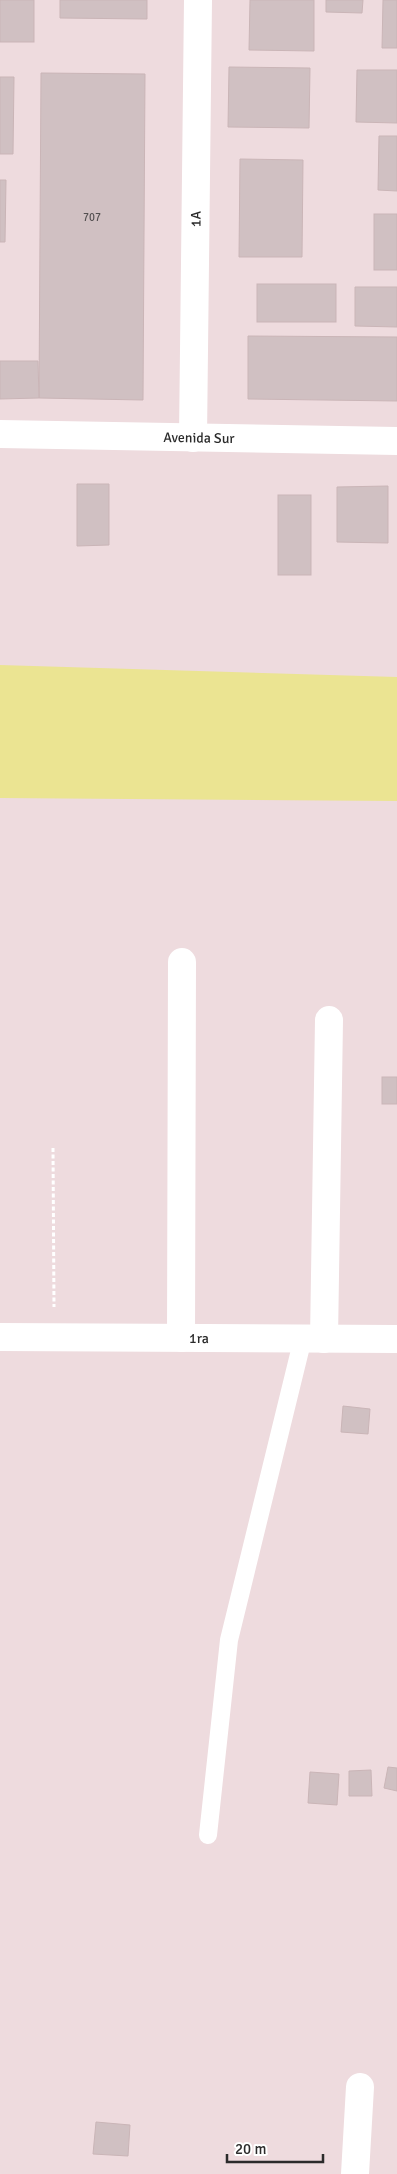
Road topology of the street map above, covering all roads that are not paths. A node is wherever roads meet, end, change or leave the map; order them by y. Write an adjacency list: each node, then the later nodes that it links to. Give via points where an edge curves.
1 (198, 0): 3 (street, 1A)
2 (0, 434): 3 (street, Avenida Sur)
3 (193, 438): 4 (street, Avenida Sur)
4 (397, 441)
5 (182, 962): 8 (street)
6 (329, 1020): 9 (street)
7 (0, 1337): 8 (street, 1ra)
8 (181, 1338): 9 (street, 1ra)
9 (313, 1339): 10 (street, 1ra); 11 (lane, via 229,1640)
10 (397, 1339)
11 (208, 1835)
12 (360, 2087): 13 (street)
13 (355, 2174)

